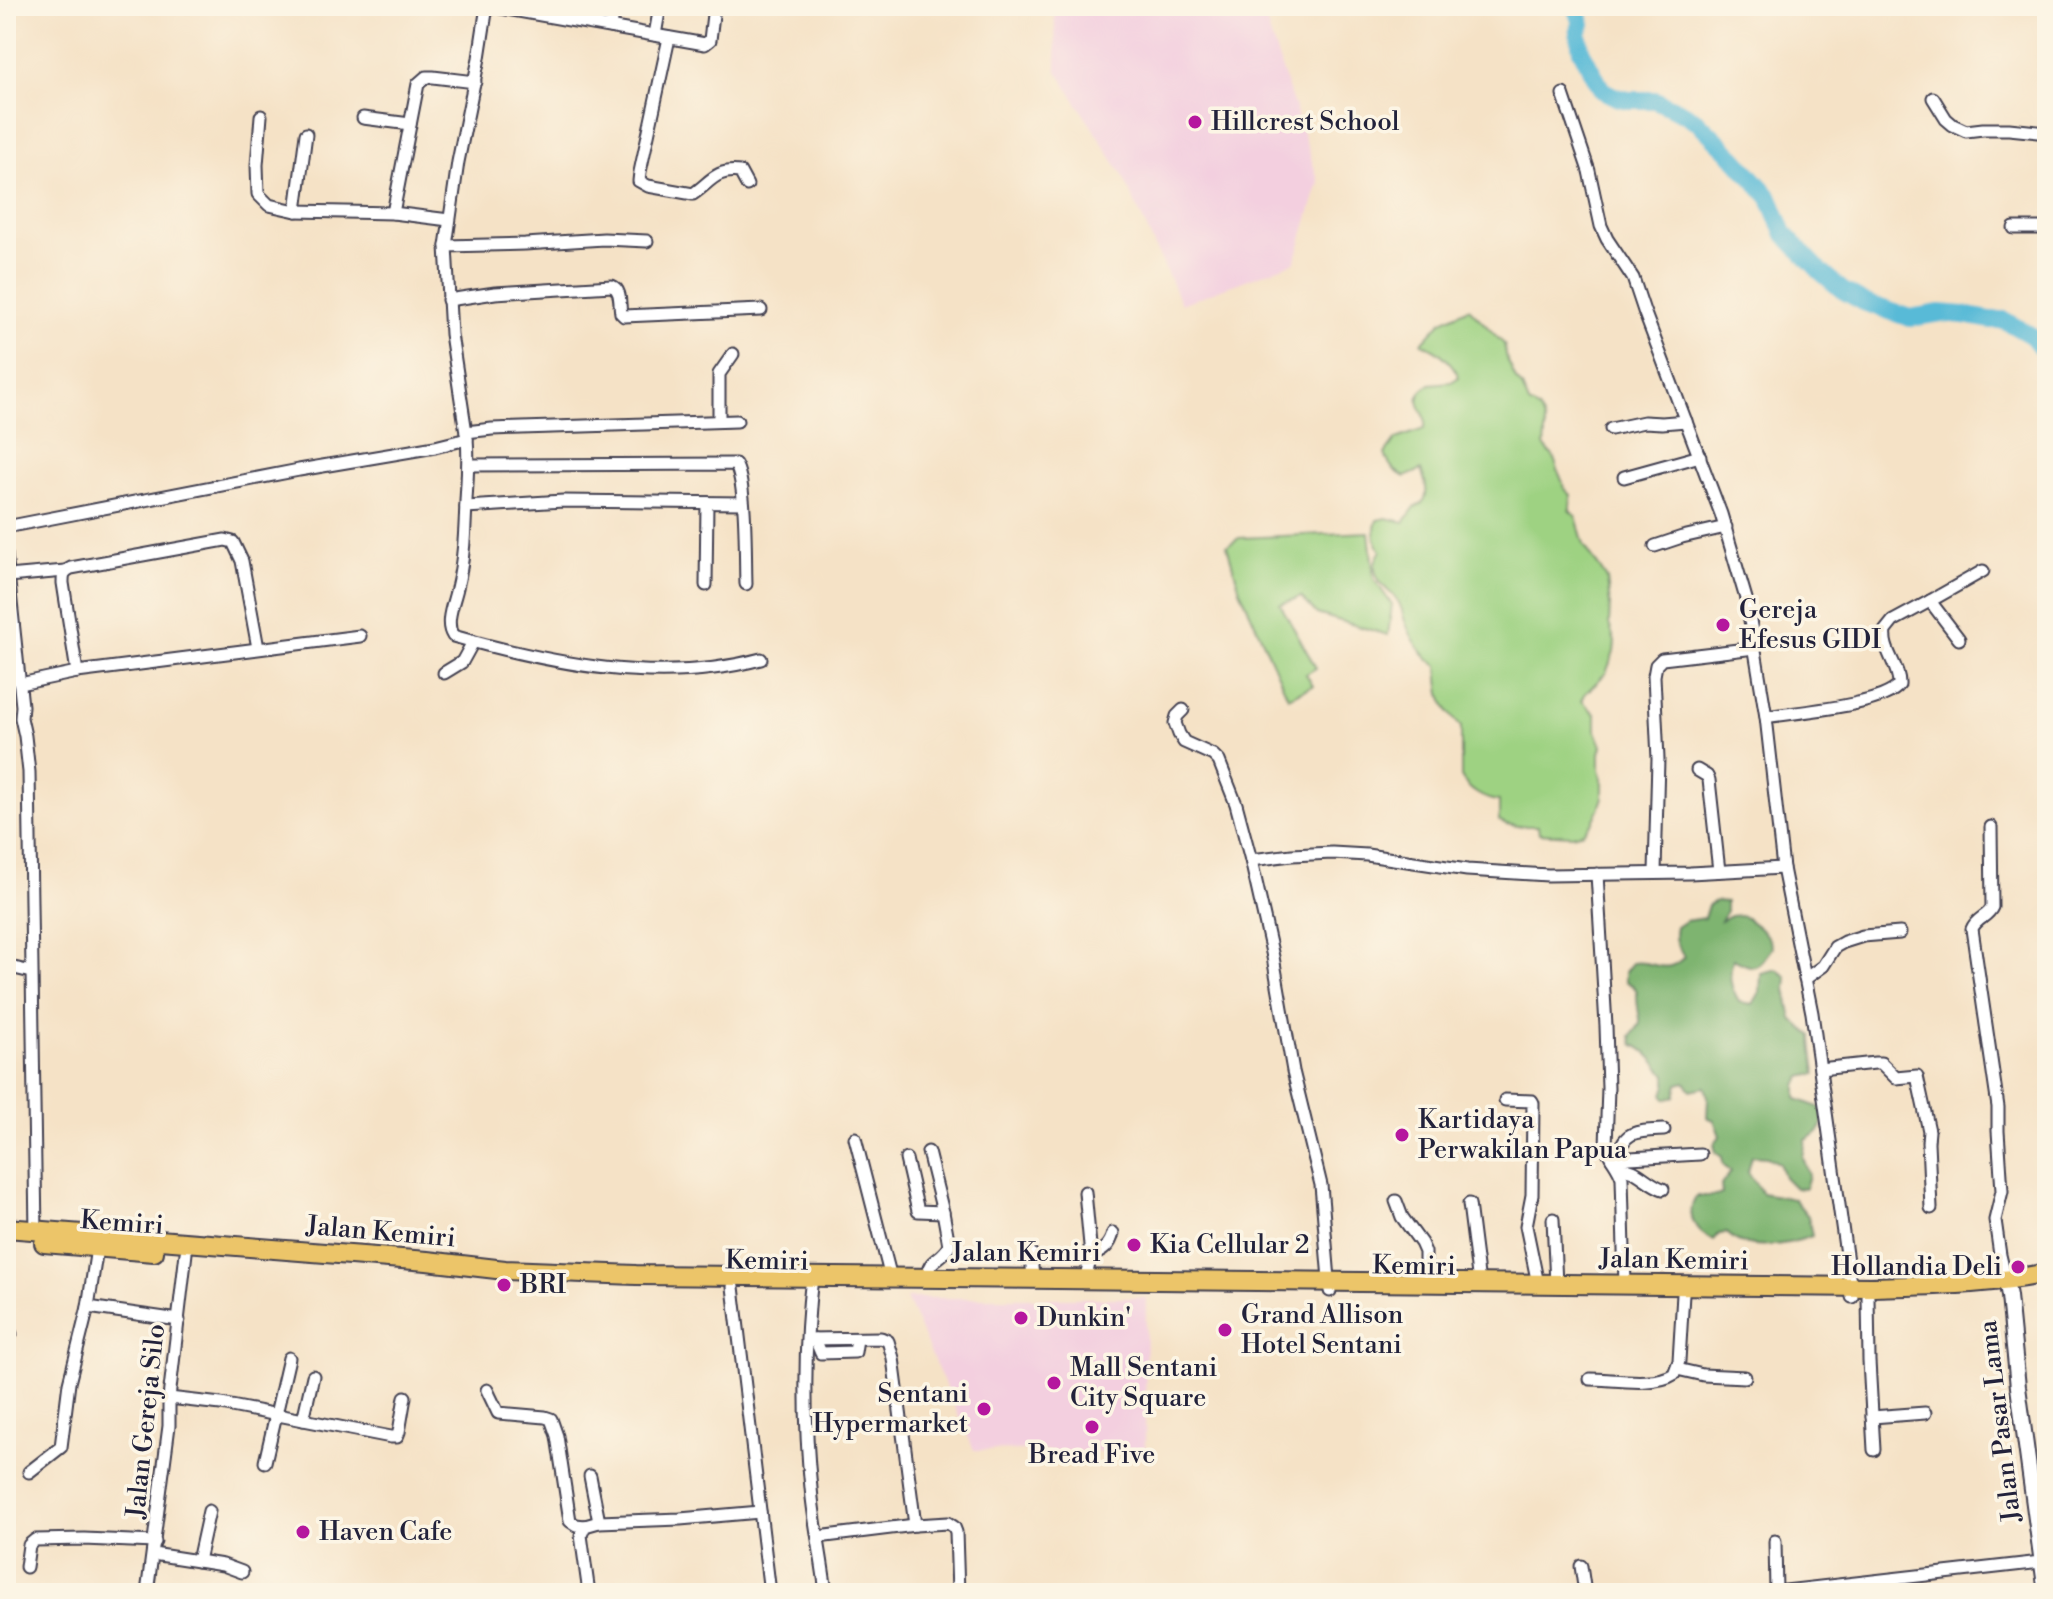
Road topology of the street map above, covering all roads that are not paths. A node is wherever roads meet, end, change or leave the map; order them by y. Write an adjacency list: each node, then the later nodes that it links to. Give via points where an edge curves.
1 (489, 6): 5 (street); 10 (street)
2 (613, 6): 7 (street)
3 (660, 6): 8 (street)
4 (714, 6): 9 (street, via 707,43)
5 (518, 8): 6 (street)
6 (564, 12): 7 (street)
7 (610, 27): 8 (street)
8 (655, 35): 9 (street)
9 (669, 38): 18 (street, via 639,181 693,194 728,171 740,172)
10 (475, 82): 15 (street, via 422,80); 21 (street)
11 (1563, 94): 31 (street, via 1601,226 1635,283)
12 (1933, 98): 16 (street, via 1946,119 1966,131)
13 (261, 116): 19 (street, via 258,194 269,205)
14 (363, 118): 15 (street)
15 (410, 124): 20 (street)
16 (2047, 133)
17 (306, 134): 19 (street)
18 (747, 185)
19 (296, 211): 20 (street)
20 (393, 213): 21 (street)
21 (449, 220): 25 (street)
22 (2014, 228): 23 (street)
23 (2047, 228)
24 (647, 241): 25 (street)
25 (446, 246): 26 (street)
26 (448, 300): 27 (street, via 612,286 619,292 624,316); 33 (street)
27 (761, 310)
28 (733, 354): 29 (street, via 719,374)
29 (719, 421): 30 (street); 33 (street, via 505,428)
30 (737, 421)
31 (1686, 421): 32 (street); 34 (street)
32 (1611, 429)
33 (466, 436): 35 (street); 40 (street, via 435,447)
34 (1700, 456): 36 (street); 41 (street)
35 (468, 465): 38 (street, via 732,463 738,468); 39 (street)
36 (1624, 477)
37 (707, 503): 38 (street); 39 (street, via 563,501); 48 (street)
38 (743, 503): 47 (street)
39 (466, 507): 52 (street, via 449,631)
40 (6, 527)
41 (1726, 527): 42 (street); 54 (street)
42 (1655, 546)
43 (6, 554): 46 (street)
44 (65, 571): 46 (street); 53 (street, via 230,540 242,561); 56 (street)
45 (1983, 571): 49 (street)
46 (8, 576): 58 (street)
47 (746, 584)
48 (706, 585)
49 (1930, 601): 51 (street); 60 (street, via 1885,631 1900,682 1894,691 1873,700)
50 (360, 636): 53 (street)
51 (1959, 639)
52 (473, 642): 55 (street, via 613,669 723,668); 57 (street, via 462,662)
53 (258, 648): 56 (street)
54 (1755, 648): 60 (street); 68 (street, via 1662,659 1656,665)
55 (761, 659)
56 (77, 672): 58 (street)
57 (444, 673)
58 (20, 684): 61 (street)
59 (1183, 710): 65 (street, via 1175,723 1179,734 1219,761)
60 (1766, 717): 66 (street)
61 (21, 718): 62 (street); 72 (street, via 29,772)
62 (6, 721)
63 (1697, 770): 67 (street, via 1709,780)
64 (1991, 827): 107 (street, via 1992,907 1973,925 1972,935 1998,1107 2002,1191 1995,1220)
65 (1251, 860): 69 (street, via 1332,853 1500,872); 109 (street, via 1321,1185)
66 (1783, 868): 67 (street); 73 (street)
67 (1719, 871): 68 (street)
68 (1655, 872): 69 (street)
69 (1597, 874): 81 (street, via 1606,1146)
70 (1900, 933): 73 (street, via 1844,942)
71 (6, 966): 72 (street)
72 (31, 972): 91 (street)
73 (1805, 979): 74 (street)
74 (1820, 1069): 86 (street, via 1881,1063 1896,1078 1917,1076 1929,1131); 112 (street)
75 (1505, 1100): 110 (street, via 1533,1103 1532,1195 1526,1226)
76 (1664, 1130): 81 (street, via 1626,1137)
77 (855, 1138): 98 (street)
78 (928, 1152): 87 (street)
79 (1700, 1154): 81 (street)
80 (906, 1159): 87 (street, via 918,1211)
81 (1617, 1162): 82 (street); 106 (street)
82 (1663, 1189)
83 (1085, 1192): 96 (street)
84 (1396, 1201): 103 (street, via 1425,1252)
85 (1469, 1204): 104 (street)
86 (1931, 1208)
87 (943, 1212): 99 (street, via 949,1245 930,1263)
88 (1553, 1219): 110 (street)
89 (6, 1228): 91 (highway, Jalan Kemiri)
90 (1113, 1233): 96 (street, via 1106,1248)
91 (36, 1236): 92 (highway, Kemiri); 93 (highway, Kemiri); 102 (highway, Jalan Kemiri, via 527,1271)
92 (6, 1239)
93 (97, 1248): 94 (highway, Kemiri); 113 (street)
94 (186, 1253): 108 (highway, Kemiri, via 538,1281); 114 (street, Jalan Gereja Silo)
95 (1031, 1253): 100 (street)
96 (1091, 1256): 101 (street)
97 (2047, 1273): 107 (highway, Jalan Kemiri)
98 (891, 1278): 99 (highway, Jalan Kemiri); 102 (highway, Jalan Kemiri)
99 (927, 1279): 100 (highway, Jalan Kemiri)
100 (1033, 1280): 101 (highway, Jalan Kemiri)
101 (1085, 1280): 109 (highway, Jalan Kemiri)
102 (812, 1282): 108 (highway, Kemiri); 109 (highway, Kemiri); 115 (street)
103 (1425, 1282): 104 (highway, Jalan Kemiri); 109 (highway, Jalan Kemiri)
104 (1479, 1283): 110 (highway, Jalan Kemiri)
105 (2047, 1284): 107 (highway, Jalan Kemiri)
106 (1625, 1285): 110 (highway, Jalan Kemiri); 112 (highway, Jalan Kemiri)
107 (2007, 1286): 112 (highway, Jalan Kemiri); 134 (street, Jalan Pasar Lama)
108 (733, 1287): 133 (street)
109 (1330, 1287): 110 (highway, Kemiri)
110 (1538, 1287): 111 (highway, Jalan Kemiri)
111 (1683, 1294): 112 (highway, Jalan Kemiri); 117 (street)
112 (1857, 1294): 126 (street)
113 (88, 1307): 114 (street); 130 (street, via 69,1383 61,1447)
114 (179, 1320): 123 (street, Jalan Gereja Silo)
115 (811, 1339): 136 (street, via 888,1341); 138 (street, via 809,1464)
116 (289, 1358): 125 (street)
117 (1677, 1369): 119 (street); 120 (street, via 1663,1379)
118 (313, 1376): 127 (street)
119 (1745, 1377)
120 (1590, 1379)
121 (487, 1390): 137 (street, via 498,1413 551,1419 570,1521)
122 (405, 1397): 127 (street, via 397,1437)
123 (169, 1398): 125 (street); 140 (street, Jalan Gereja Silo)
124 (1925, 1413): 126 (street)
125 (276, 1414): 127 (street); 129 (street)
126 (1872, 1417): 128 (street)
127 (303, 1420)
128 (1874, 1450)
129 (265, 1462)
130 (29, 1472)
131 (590, 1476): 135 (street)
132 (209, 1511): 141 (street)
133 (760, 1512): 135 (street); 151 (street)
134 (2041, 1518): 142 (street, Jalan Pasar Lama)
135 (599, 1522): 137 (street)
136 (915, 1525): 138 (street); 153 (street, via 954,1527)
137 (585, 1526): 150 (street, via 581,1535)
138 (818, 1537): 152 (street)
139 (1775, 1541): 148 (street)
140 (154, 1548): 141 (street); 144 (street, via 84,1539 35,1540 29,1545); 149 (street, Jalan Gereja Silo)
141 (198, 1561): 145 (street)
142 (2041, 1562): 146 (street); 147 (street, Jalan Pasar Lama)
143 (1581, 1566): 154 (street)
144 (26, 1567)
145 (242, 1572)
146 (1862, 1588): 148 (street)
147 (2046, 1590)
148 (1776, 1592): 155 (street)
149 (147, 1593)
150 (589, 1593)
151 (770, 1593)
152 (826, 1593)
153 (958, 1593)
154 (1585, 1593)
155 (1768, 1593)

